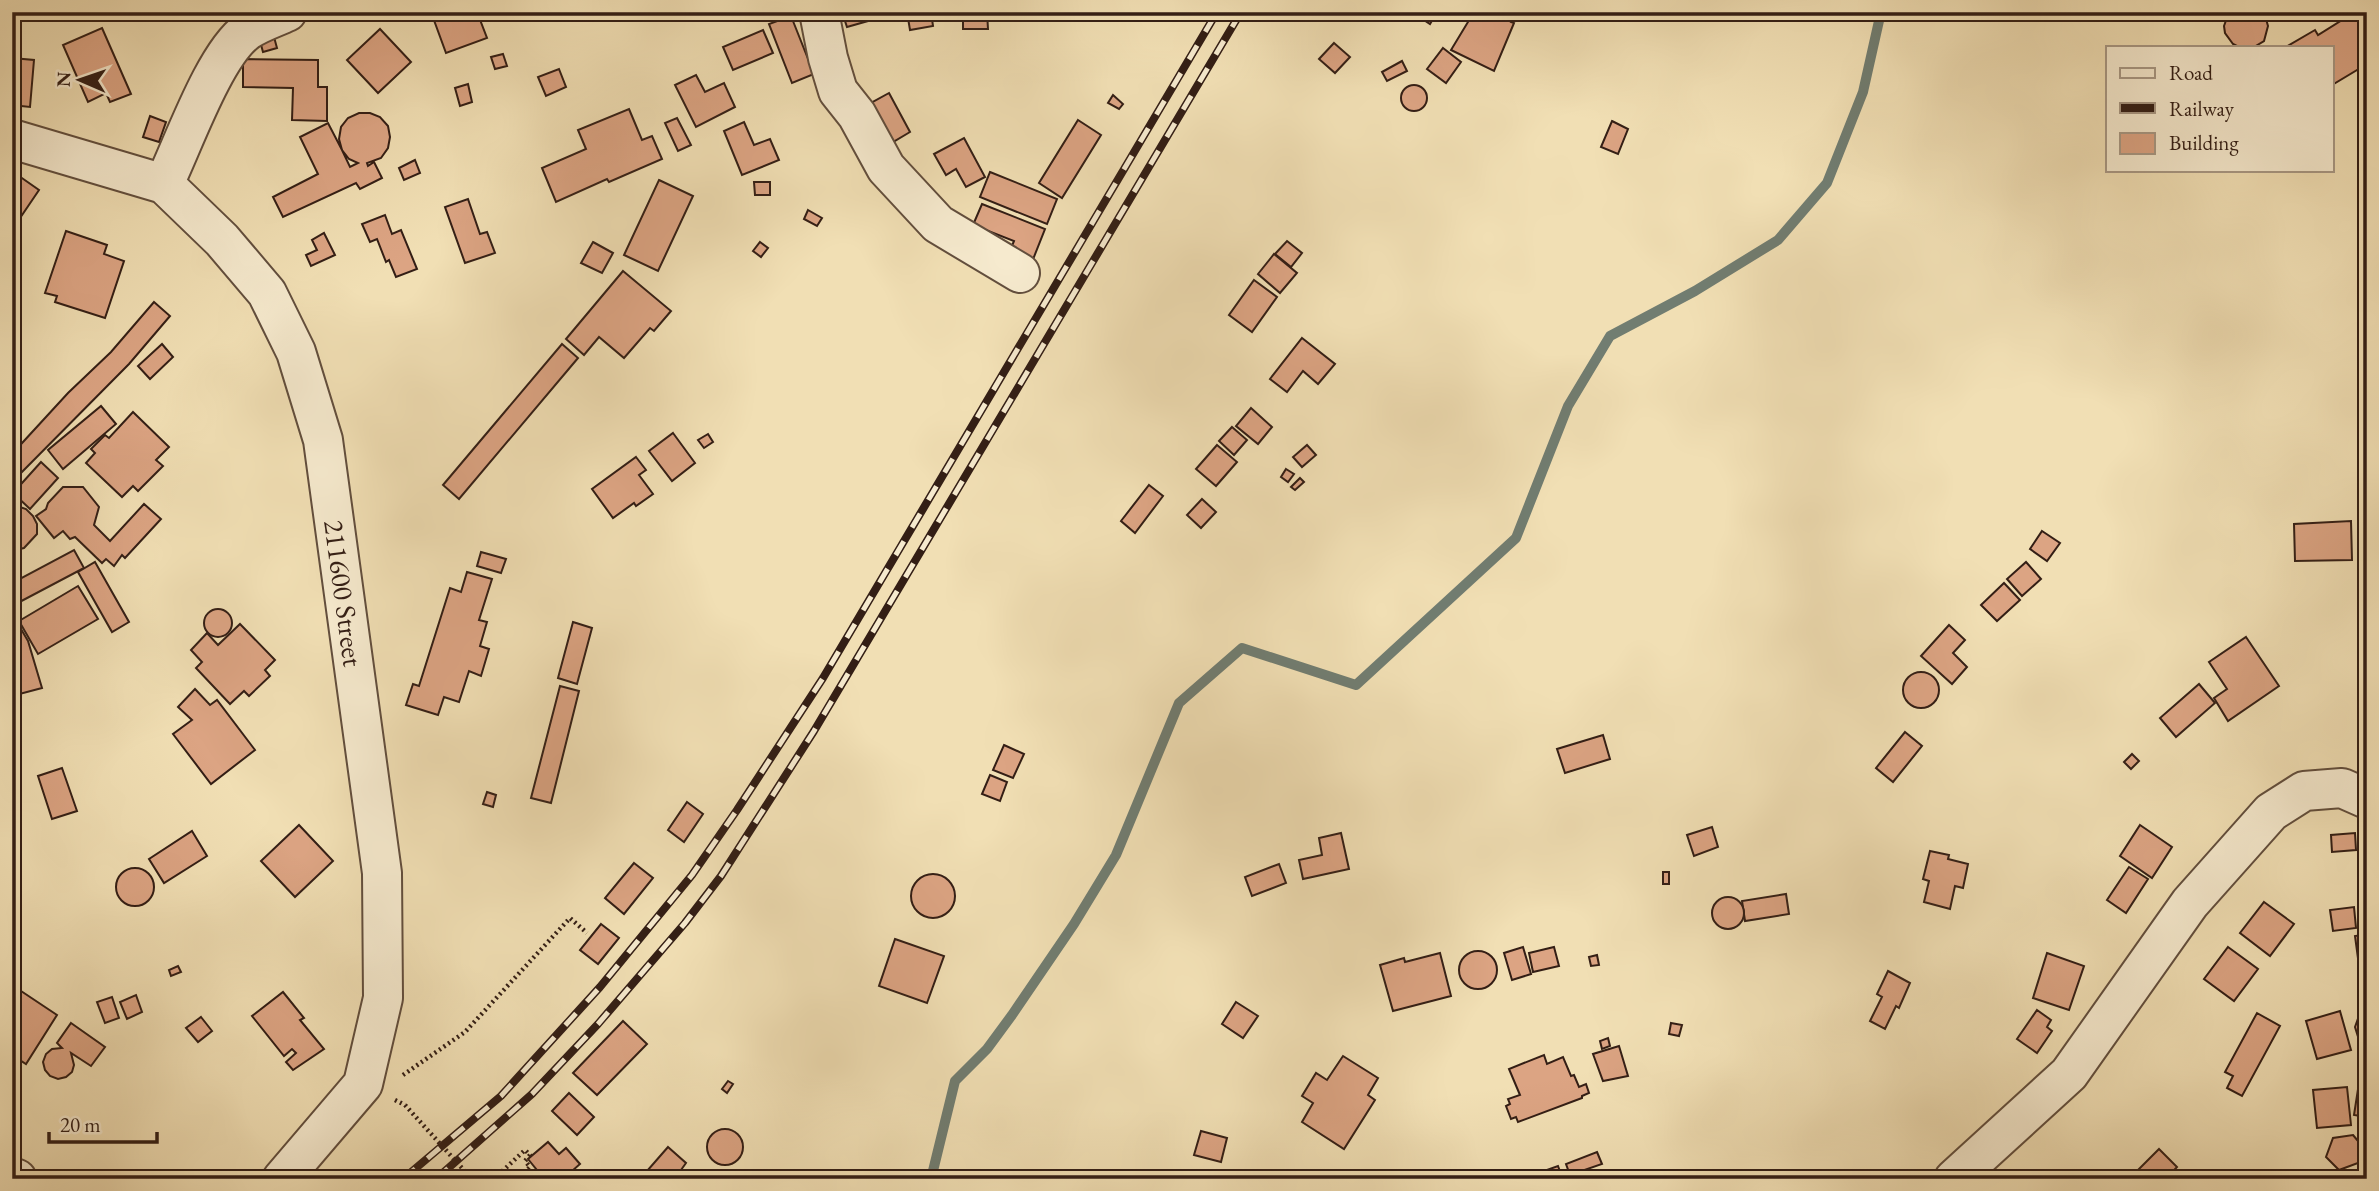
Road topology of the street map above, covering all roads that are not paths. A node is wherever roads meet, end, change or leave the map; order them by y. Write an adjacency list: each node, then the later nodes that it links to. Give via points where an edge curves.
1 (287, 12): 4 (street, via 247,31 232,47 217,68)
2 (819, 12): 5 (street, via 838,91 886,168 938,224)
3 (12, 139): 4 (street, 211600 Street)
4 (164, 184): 7 (street, 211600 Street, via 222,240 267,293 296,352 323,440 382,873 383,998 363,1084)
5 (1020, 273)
6 (2367, 799): 8 (street, via 2342,788 2304,791 2271,812 2190,903 2069,1074)
7 (282, 1179)
8 (1954, 1179)

